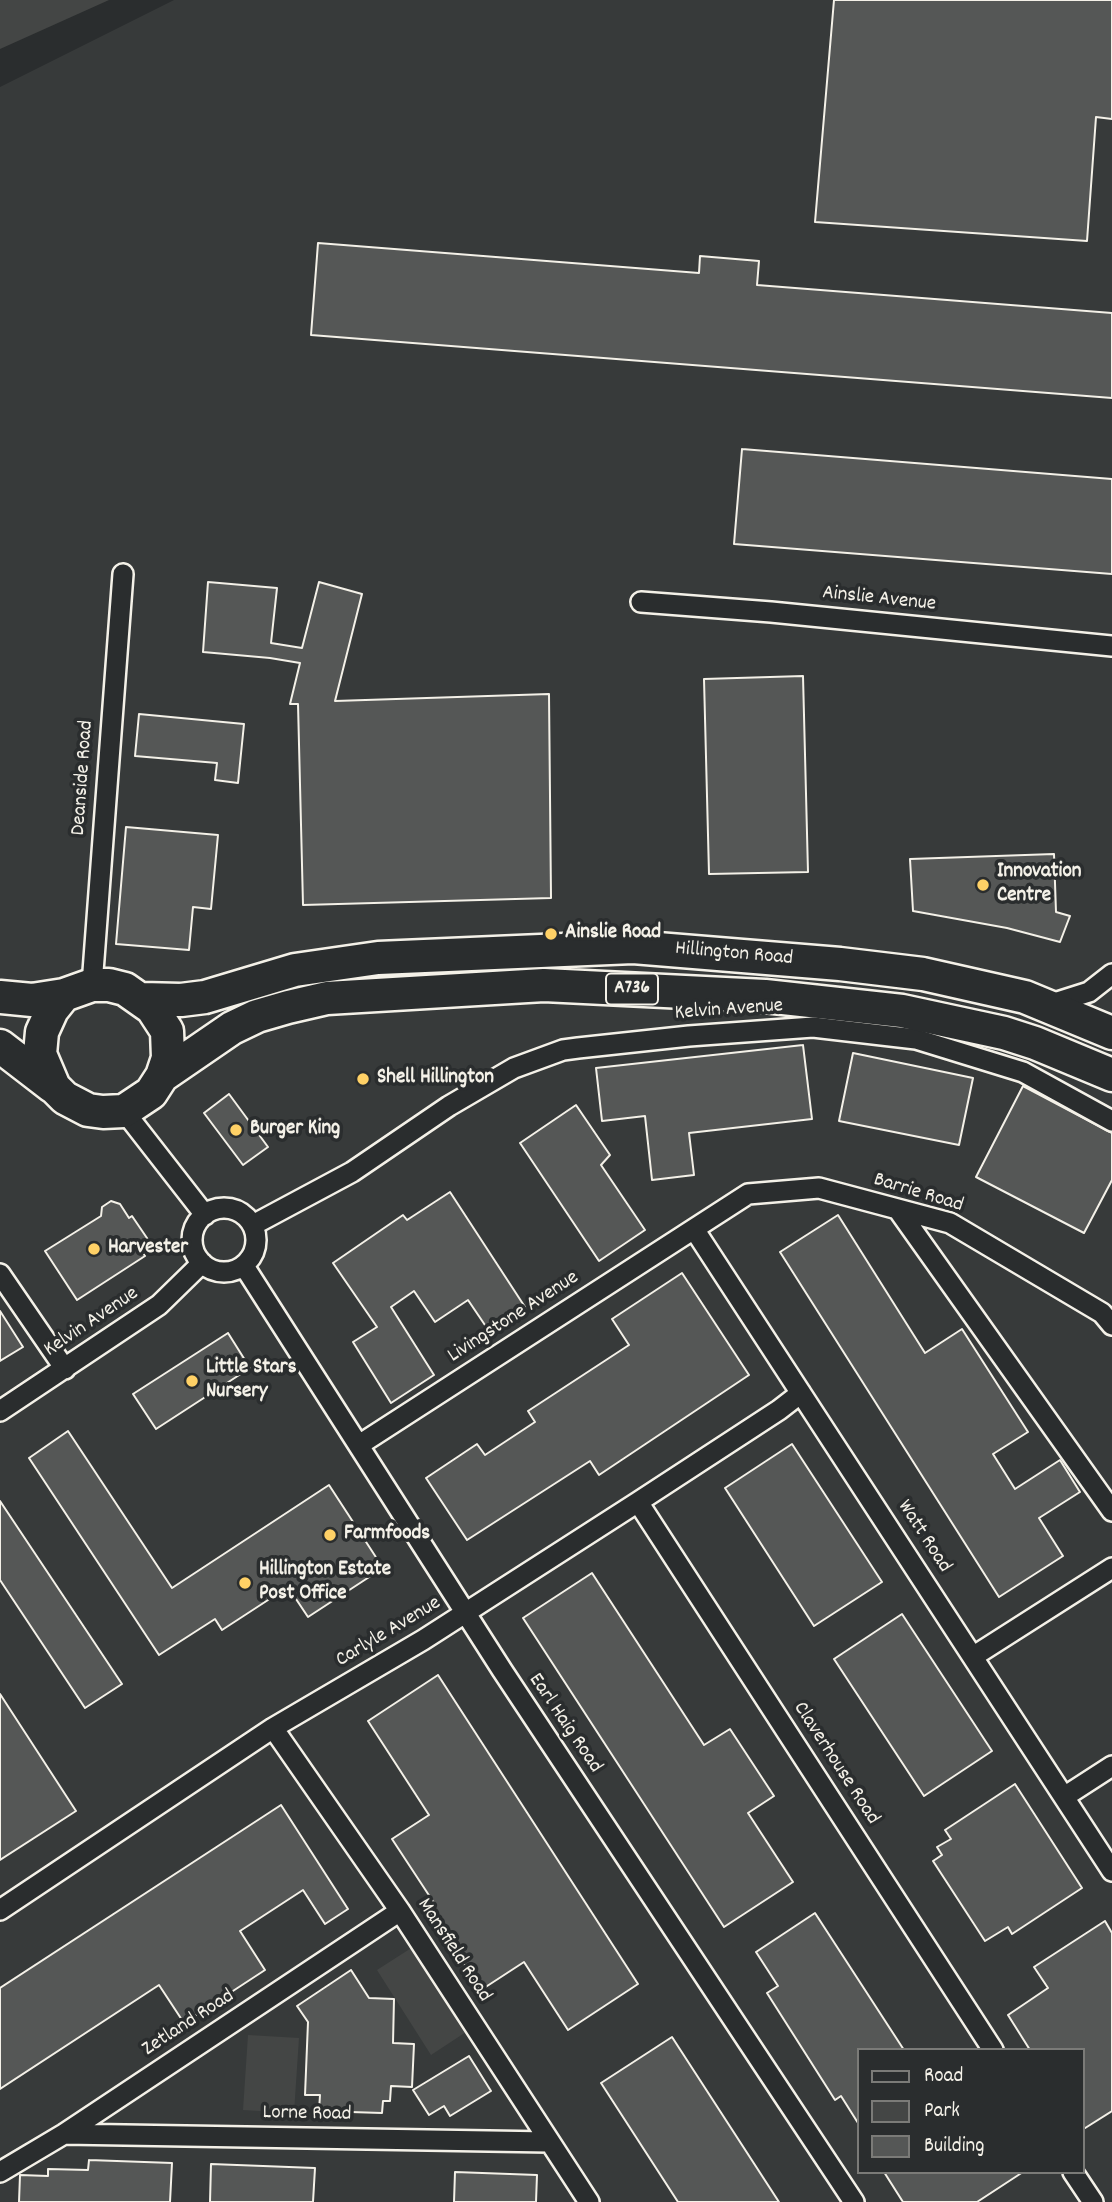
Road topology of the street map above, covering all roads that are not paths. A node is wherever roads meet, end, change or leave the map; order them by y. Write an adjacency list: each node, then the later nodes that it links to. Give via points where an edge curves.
1 (123, 574): 5 (street, Deanside Road)
2 (641, 602): 3 (street, Ainslie Avenue)
3 (1112, 646)
4 (1112, 974): 8 (street, via 1089,992)
5 (78, 990): 6 (main road, A736, via 32,1000); 7 (main road, A736, via 109,985); 13 (main road, via 46,1021 40,1042)
6 (0, 997)
7 (142, 999): 8 (main road, Hillington Road / A736, via 205,997 295,970 378,958 633,947 923,974); 12 (main road, A736, via 167,1031 168,1058)
8 (1047, 1005): 9 (main road, Hillington Road / A736)
9 (1112, 1033)
10 (0, 1046): 13 (main road)
11 (1112, 1075): 12 (main road, Hillington Road / A736, via 1004,1033 902,1011 765,996 544,985 349,996 288,1007 232,1028)
12 (162, 1076): 14 (main road, A736, via 151,1093)
13 (54, 1087): 14 (main road, via 88,1110)
14 (124, 1111): 17 (street)
15 (1112, 1121): 18 (street, Kelvin Avenue, via 1023,1072 916,1039 813,1027 563,1050 514,1068 352,1172)
16 (899, 1211): 19 (street, Barrie Road, via 819,1188 748,1194); 23 (street, Barrie Road, via 950,1223 1102,1313); 29 (street)
17 (205, 1214): 18 (street, via 227,1208); 20 (street, via 192,1238)
18 (253, 1225): 21 (street, via 256,1246)
19 (694, 1228): 25 (street, Watt Road); 27 (street, Livingstone Avenue)
20 (202, 1263): 21 (street, via 228,1273); 24 (street, Kelvin Avenue, via 159,1305)
21 (244, 1266): 27 (street, Earl Haig Road)
22 (0, 1274): 24 (street)
23 (1112, 1325)
24 (65, 1369): 26 (street, Kelvin Avenue)
25 (801, 1393): 28 (street, Carlyle Avenue); 32 (street, Watt Road)
26 (0, 1411)
27 (359, 1445): 31 (street, Earl Haig Road)
28 (638, 1502): 31 (street, Carlyle Avenue); 39 (street, Claverhouse Road)
29 (1112, 1511)
30 (1112, 1567): 32 (street)
31 (467, 1612): 33 (street, Carlyle Avenue); 45 (street, Earl Haig Road)
32 (974, 1656): 35 (street, Watt Road)
33 (273, 1728): 37 (street, Carlyle Avenue); 38 (street, Mansfield Road)
34 (1112, 1766): 35 (street)
35 (1063, 1797): 36 (street, Watt Road)
36 (1112, 1871)
37 (0, 1910)
38 (400, 1911): 40 (street, Zetland Road); 41 (street, Mansfield Road)
39 (992, 2048)
40 (64, 2134): 41 (street, Lorne Road); 42 (street, Zetland Road)
41 (549, 2142): 44 (street, Mansfield Road)
42 (0, 2172)
43 (1074, 2174): 46 (street)
44 (589, 2202)
45 (854, 2202)
46 (1093, 2202)

